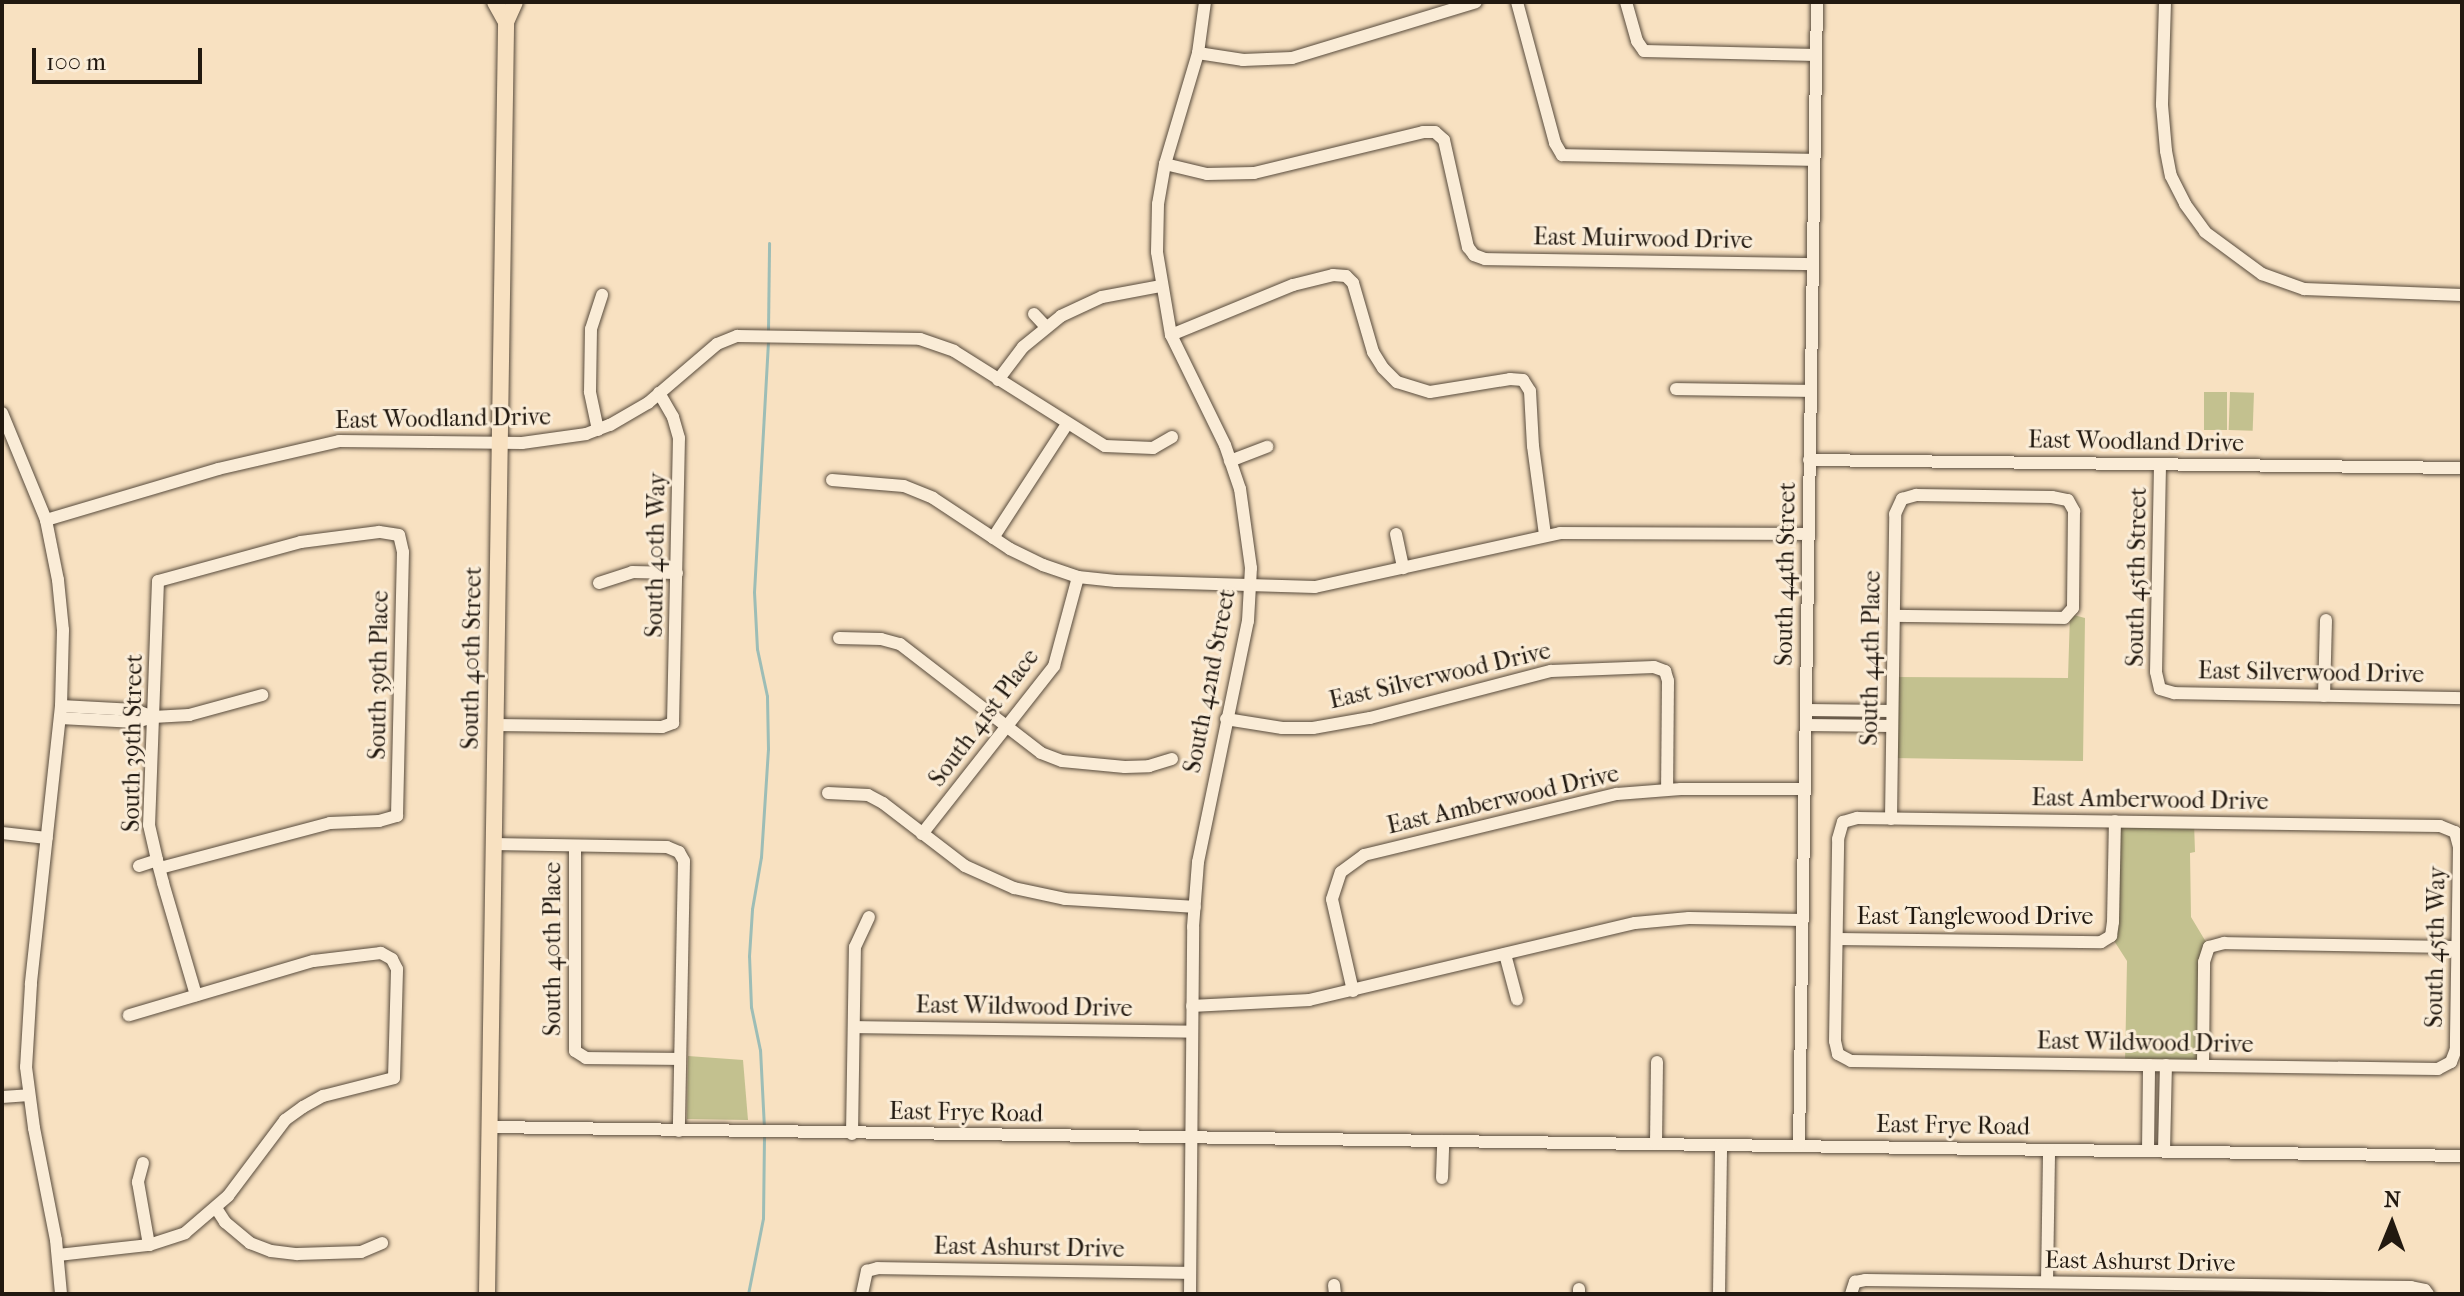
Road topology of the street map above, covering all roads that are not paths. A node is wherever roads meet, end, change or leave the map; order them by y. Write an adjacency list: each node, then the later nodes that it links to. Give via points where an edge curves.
1 (495, 2): 9 (main road, South 40th Street)
2 (515, 2): 9 (main road, South 40th Street)
3 (1205, 2): 10 (street, South 42nd Street)
4 (1476, 2): 10 (street, via 1292,58 1243,60)
5 (1517, 2): 12 (street, via 1562,155)
6 (1626, 2): 11 (street, via 1644,51)
7 (1817, 2): 11 (street, South 44th Street)
8 (2165, 2): 17 (street, via 2162,105 2171,176 2205,232 2262,274 2304,289)
9 (506, 22): 29 (main road, South 40th Street)
10 (1198, 53): 13 (street, South 42nd Street)
11 (1816, 55): 12 (street, South 44th Street)
12 (1814, 160): 14 (street, South 44th Street)
13 (1165, 164): 14 (street, East Muirwood Drive, via 1207,174 1254,173 1435,132 1444,140 1468,247 1485,259); 15 (street, South 42nd Street, via 1157,229)
14 (1813, 264): 23 (street, South 44th Street)
15 (1160, 286): 19 (street, via 1102,297); 20 (street, South 42nd Street)
16 (602, 295): 27 (street, via 591,329 590,392)
17 (2462, 295)
18 (1034, 314): 19 (street)
19 (1046, 327): 21 (street)
20 (1171, 335): 32 (street, South 42nd Street); 40 (street, via 1293,285 1346,276 1353,283 1373,352 1397,382 1430,392 1523,380 1530,391)
21 (998, 380): 24 (street, East Woodland Drive, via 954,351 920,339 737,336 717,344); 26 (street, East Woodland Drive)
22 (1676, 389): 23 (street)
23 (1811, 391): 31 (street, South 44th Street)
24 (659, 393): 27 (street, East Woodland Drive); 43 (street, South 40th Way, via 679,438)
25 (2, 413): 36 (street)
26 (1067, 424): 28 (street, East Woodland Drive, via 1114,447 1153,448); 41 (street)
27 (598, 430): 29 (street, East Woodland Drive, via 541,442)
28 (1172, 437)
29 (500, 442): 36 (street, East Woodland Drive, via 326,444 218,469); 60 (main road, South 40th Street)
30 (1267, 447): 32 (street)
31 (1809, 460): 33 (street, East Woodland Drive); 38 (street, South 44th Street)
32 (1230, 461): 46 (street, South 42nd Street, via 1248,531)
33 (2160, 465): 34 (street, East Woodland Drive); 50 (street, South 45th Street)
34 (2462, 468)
35 (832, 480): 41 (street, via 904,486 933,498)
36 (46, 520): 57 (street, via 63,630)
37 (1396, 534): 42 (street)
38 (1809, 534): 40 (street); 54 (street, South 44th Street)
39 (399, 535): 58 (street, South 39th Street, via 379,532 301,542 158,581); 77 (street, South 39th Place, via 403,552 397,816 330,823)
40 (1545, 535): 42 (street)
41 (993, 538): 44 (street)
42 (1403, 568): 46 (street, via 1315,587)
43 (677, 573): 45 (street, via 632,572); 60 (street, South 40th Way, via 673,723)
44 (1078, 577): 46 (street); 64 (street, South 41st Place, via 1054,666)
45 (599, 583)
46 (1251, 586): 59 (street, South 42nd Street)
47 (1894, 616): 47 (street, South 44th Place, via 1895,514 1902,499 1916,495 2068,500 2074,511 2070,614); 56 (street, South 44th Place)
48 (2326, 620): 52 (street)
49 (839, 638): 64 (street, via 900,644)
50 (2160, 689): 52 (street, East Silverwood Drive)
51 (262, 695): 58 (street, via 189,715)
52 (2324, 696): 53 (street, East Silverwood Drive)
53 (2462, 698)
54 (1806, 710): 55 (street); 61 (street, South 44th Street)
55 (1851, 710): 56 (street); 62 (street)
56 (1892, 711): 63 (street, South 44th Place)
57 (60, 712): 58 (street, via 136,722); 74 (street)
58 (153, 717): 77 (street, South 39th Street, via 149,825)
59 (1226, 719): 66 (street, East Silverwood Drive, via 1313,728 1551,671 1654,667 1665,671 1668,681); 79 (street, South 42nd Street, via 1202,832)
60 (495, 725): 75 (main road, South 40th Street)
61 (1806, 725): 62 (street); 67 (street, South 44th Street)
62 (1851, 726): 63 (street)
63 (1892, 726): 69 (street, South 44th Place)
64 (1007, 728): 65 (street, via 1062,761 1125,767); 73 (street, South 41st Place)
65 (1172, 759)
66 (1667, 789): 67 (street, East Amberwood Drive); 85 (street, East Amberwood Drive, via 1566,803 1352,861 1341,872 1332,899)
67 (1805, 789): 81 (street, South 44th Street)
68 (828, 793): 73 (street, via 868,795)
69 (1891, 819): 70 (street, East Amberwood Drive); 82 (street, East Amberwood Drive, via 1843,822 1838,839)
70 (2115, 821): 71 (street, East Amberwood Drive, via 2440,826); 82 (street, East Tanglewood Drive, via 2111,936 2101,942)
71 (2455, 832): 83 (street, South 45th Way)
72 (2, 833): 74 (street)
73 (922, 834): 79 (street, via 989,879 1037,895)
74 (47, 838): 98 (street, via 27,1023)
75 (493, 844): 76 (street); 102 (main road, South 40th Street)
76 (575, 846): 92 (street, South 40th Place, via 575,1051 586,1058); 92 (street, via 667,847 684,861)
77 (158, 864): 78 (street); 86 (street, South 39th Street)
78 (139, 866)
79 (1195, 907): 88 (street, South 42nd Street)
80 (869, 917): 90 (street, via 855,947)
81 (1803, 920): 84 (street, via 1661,920); 109 (street, South 44th Street)
82 (1837, 939): 95 (street, East Wildwood Drive, via 1838,1054 1851,1061)
83 (2458, 947): 94 (street, South 45th Way, via 2456,1049); 97 (street, via 2209,947 2204,962)
84 (1505, 954): 85 (street); 87 (street)
85 (1353, 991): 88 (street, via 1265,1005)
86 (196, 995): 89 (street); 116 (street, via 324,959 381,953 397,969 394,1078 323,1096 285,1120)
87 (1517, 999)
88 (1192, 1006): 91 (street, South 42nd Street)
89 (129, 1015)
90 (854, 1027): 91 (street, East Wildwood Drive); 104 (street)
91 (1192, 1032): 105 (street, South 42nd Street)
92 (680, 1059): 103 (street)
93 (1657, 1062): 107 (street)
94 (2451, 1062): 97 (street, East Wildwood Drive, via 2438,1069)
95 (2149, 1065): 96 (street, East Wildwood Drive); 100 (street)
96 (2166, 1065): 97 (street, East Wildwood Drive); 101 (street)
97 (2203, 1065)
98 (29, 1095): 99 (street); 119 (street)
99 (2, 1097)
100 (2149, 1108): 101 (street); 111 (street)
101 (2165, 1108): 112 (street)
102 (490, 1127): 103 (street, East Frye Road); 125 (main road, South 40th Street)
103 (679, 1131): 104 (street, East Frye Road)
104 (852, 1134): 105 (street, East Frye Road)
105 (1191, 1138): 106 (street, East Frye Road); 120 (street, South 42nd Street)
106 (1443, 1141): 107 (street, East Frye Road); 115 (street)
107 (1656, 1144): 108 (street, East Frye Road)
108 (1721, 1145): 109 (street, East Frye Road); 128 (street)
109 (1799, 1146): 110 (street, East Frye Road)
110 (2049, 1150): 111 (street, East Frye Road); 121 (street)
111 (2148, 1151): 112 (street, East Frye Road)
112 (2164, 1151): 113 (street, East Frye Road)
113 (2462, 1156)
114 (143, 1163): 118 (street, via 138,1182)
115 (1442, 1178)
116 (216, 1208): 117 (street, via 250,1243 271,1251 361,1252); 118 (street, via 185,1233)
117 (382, 1243)
118 (149, 1245): 119 (street)
119 (58, 1255): 124 (street)
120 (1190, 1273): 126 (street, East Ashurst Drive, via 878,1268 867,1271); 127 (street, South 42nd Street)
121 (2047, 1282): 122 (street, East Ashurst Drive); 123 (street, East Ashurst Drive)
122 (1853, 1288)
123 (2426, 1292)
124 (61, 1294)
125 (487, 1294)
126 (862, 1294)
127 (1190, 1294)
128 (1719, 1294)

